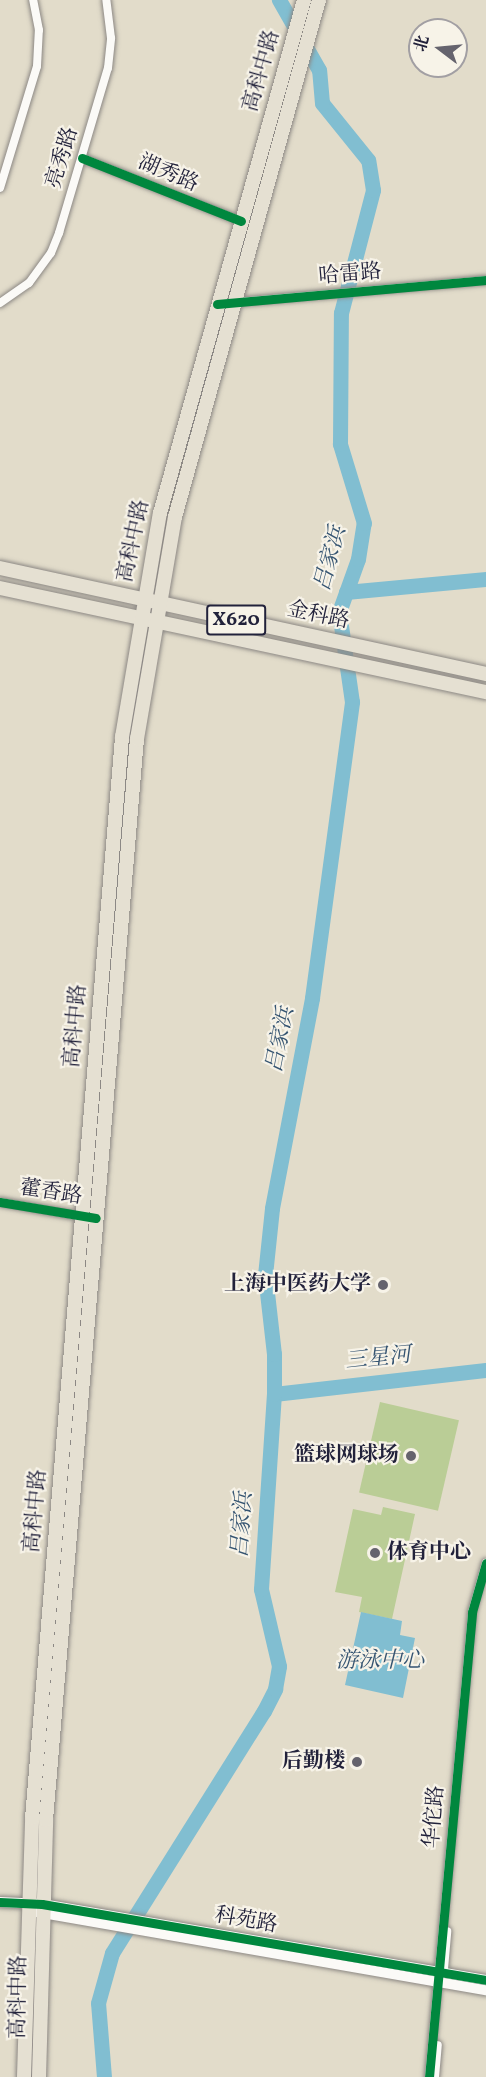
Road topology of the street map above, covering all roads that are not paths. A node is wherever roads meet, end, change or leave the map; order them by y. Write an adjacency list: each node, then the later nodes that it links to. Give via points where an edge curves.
1 (33, 0): 6 (street, via 39,30 38,66)
2 (106, 0): 5 (street, 亮秀路, via 110,55)
3 (304, 0): 7 (main road, 高科中路)
4 (317, 4): 11 (main road, 高科中路)
5 (82, 158): 7 (street, 湖秀路); 9 (street, 亮秀路, via 51,253 29,283)
6 (0, 188)
7 (241, 221): 10 (main road, 高科中路)
8 (486, 280): 11 (street, 哈雷路)
9 (0, 303)
10 (217, 304): 11 (street, 哈雷路); 14 (main road, 高科中路, via 160,513)
11 (232, 304): 15 (main road, 高科中路, via 193,442)
12 (0, 568): 14 (main road, 金科路 / X620)
13 (0, 588): 16 (main road, 金科路 / X620)
14 (143, 599): 15 (main road, 金科路 / X620); 16 (main road, 高科中路)
15 (158, 602): 17 (main road, 高科中路); 18 (main road, 金科路 / X620)
16 (140, 617): 17 (main road, 金科路 / X620); 21 (main road, 高科中路, via 115,808)
17 (155, 620): 19 (main road, 金科路 / X620); 21 (main road, 高科中路, via 129,810)
18 (486, 674)
19 (486, 692)
20 (0, 1203): 21 (street, 藿香路)
21 (88, 1217): 25 (main road, 高科中路); 26 (main road, 高科中路)
22 (486, 1563): 27 (street, 华佗路, via 472,1612)
23 (486, 1575): 27 (street, 华佗路, via 477,1613)
24 (0, 1902): 25 (street, 科苑路)
25 (27, 1906): 26 (street, 科苑路); 30 (main road, 高科中路)
26 (42, 1909): 27 (street, 科苑路); 31 (main road, 高科中路)
27 (441, 1978): 28 (street, 科苑路); 29 (street, 科苑路); 32 (street, 华佗路); 33 (street, 华佗路)
28 (486, 1980)
29 (486, 1990)
30 (24, 2077)
31 (39, 2077)
32 (429, 2077)
33 (435, 2077)

